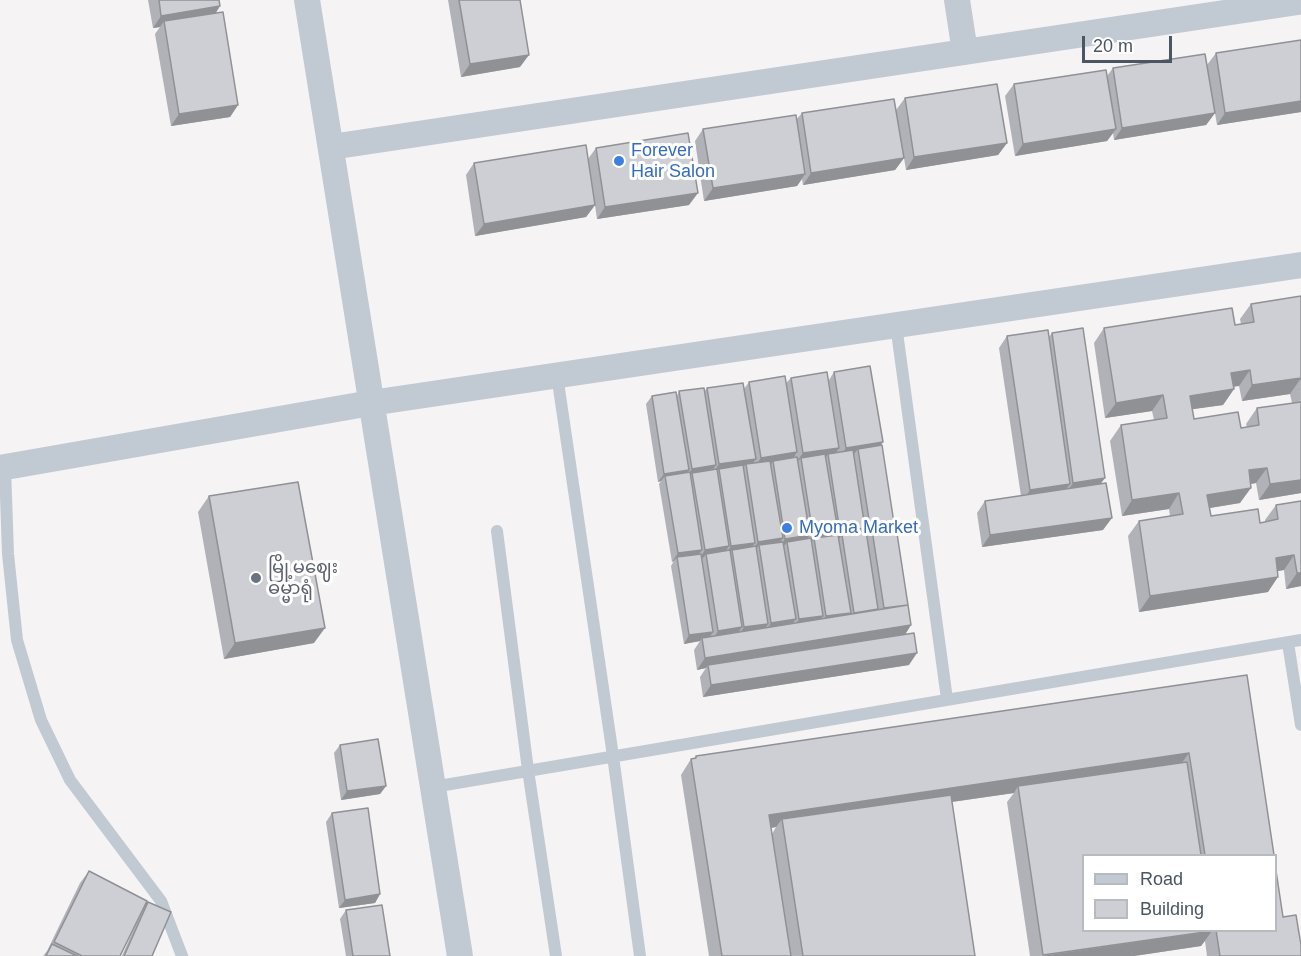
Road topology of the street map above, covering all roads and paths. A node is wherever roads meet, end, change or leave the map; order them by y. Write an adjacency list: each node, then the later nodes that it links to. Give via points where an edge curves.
1 (307, 0): 5 (street)
2 (957, 0): 4 (street)
3 (1298, 2): 4 (street)
4 (965, 52): 5 (street)
5 (331, 147): 9 (street)
6 (1301, 265): 7 (street)
7 (896, 325): 8 (street); 13 (lane)
8 (556, 375): 9 (street); 15 (lane)
9 (371, 402): 10 (street); 17 (street)
10 (2, 467): 18 (lane, via 17,640 41,720 70,780 161,901)
11 (497, 531): 16 (lane)
12 (1295, 642): 13 (lane); 14 (lane)
13 (947, 699): 15 (lane)
14 (1301, 725)
15 (613, 756): 16 (lane); 21 (lane)
16 (528, 770): 17 (lane); 20 (lane)
17 (433, 787): 19 (street)
18 (183, 956)
19 (460, 956)
20 (556, 956)
21 (640, 956)

